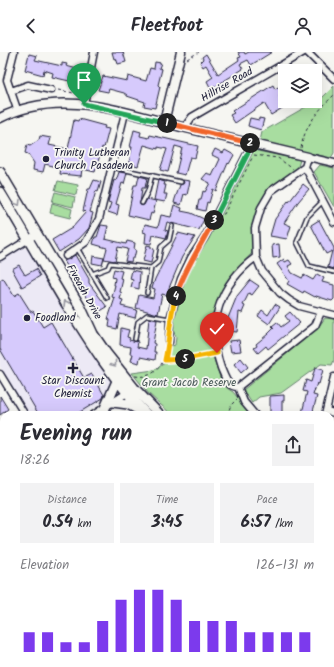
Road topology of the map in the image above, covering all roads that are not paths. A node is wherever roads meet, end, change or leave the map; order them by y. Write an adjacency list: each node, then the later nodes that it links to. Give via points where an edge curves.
1 (14, 52): 6 (street)
2 (94, 52): 10 (street)
3 (181, 52): 14 (street)
4 (305, 52): 7 (street); 15 (street, Hillrise Road, via 192,117)
5 (0, 77): 6 (street)
6 (8, 79): 9 (street)
7 (334, 79)
8 (51, 90): 9 (street, via 28,85)
9 (11, 91): 11 (street)
10 (84, 104): 11 (street, via 41,104); 12 (street)
11 (17, 109): 13 (street)
12 (125, 113): 14 (street); 19 (street)
13 (0, 118)
14 (164, 122): 15 (street)
15 (184, 128): 16 (street)
16 (251, 143): 17 (street); 42 (street, via 218,212 181,279)
17 (304, 156): 18 (street); 20 (street)
18 (334, 164)
19 (112, 167): 22 (lane); 31 (street, via 99,220 86,242)
20 (306, 167): 25 (street); 34 (street, via 271,191 261,208 255,228)
21 (0, 172): 29 (main road, Fiveash Drive, one-way to 29)
22 (152, 175): 23 (lane); 26 (lane)
23 (181, 182)
24 (0, 192): 30 (main road, Fiveash Drive)
25 (323, 201): 27 (street); 36 (lane, via 307,217 297,242 309,266)
26 (142, 203)
27 (334, 222)
28 (172, 226): 35 (lane, via 169,240 161,247 158,262)
29 (37, 234): 30 (street); 49 (main road, Fiveash Drive, one-way to 49, via 85,314 93,334)
30 (28, 239): 33 (street); 47 (main road, Fiveash Drive, one-way to 30, via 78,323)
31 (77, 248): 32 (street); 37 (lane)
32 (66, 256)
33 (0, 257)
34 (256, 257): 40 (street, via 262,271 280,293 298,306); 48 (street, via 243,266 230,284 215,320 217,353 227,381)
35 (151, 268): 37 (lane, via 110,262 108,268); 38 (lane)
36 (334, 272)
37 (92, 274): 39 (lane)
38 (147, 293)
39 (107, 298)
40 (321, 312): 41 (street); 48 (street, via 315,326)
41 (334, 316)
42 (170, 319): 43 (lane, via 147,315 138,322); 44 (street)
43 (135, 339)
44 (169, 342)
45 (0, 375): 52 (street)
46 (334, 377): 58 (street)
47 (117, 381): 49 (main road, Fiveash Drive); 51 (main road)
48 (238, 388): 57 (street)
49 (130, 391): 50 (street); 55 (main road, Fiveash Drive); 56 (main road, Fiveash Drive)
50 (113, 402): 51 (street); 54 (main road, via 128,404)
51 (105, 408): 53 (street)
52 (22, 411)
53 (100, 411)
54 (141, 411)
55 (145, 411)
56 (155, 411)
57 (252, 411)
58 (326, 411)

